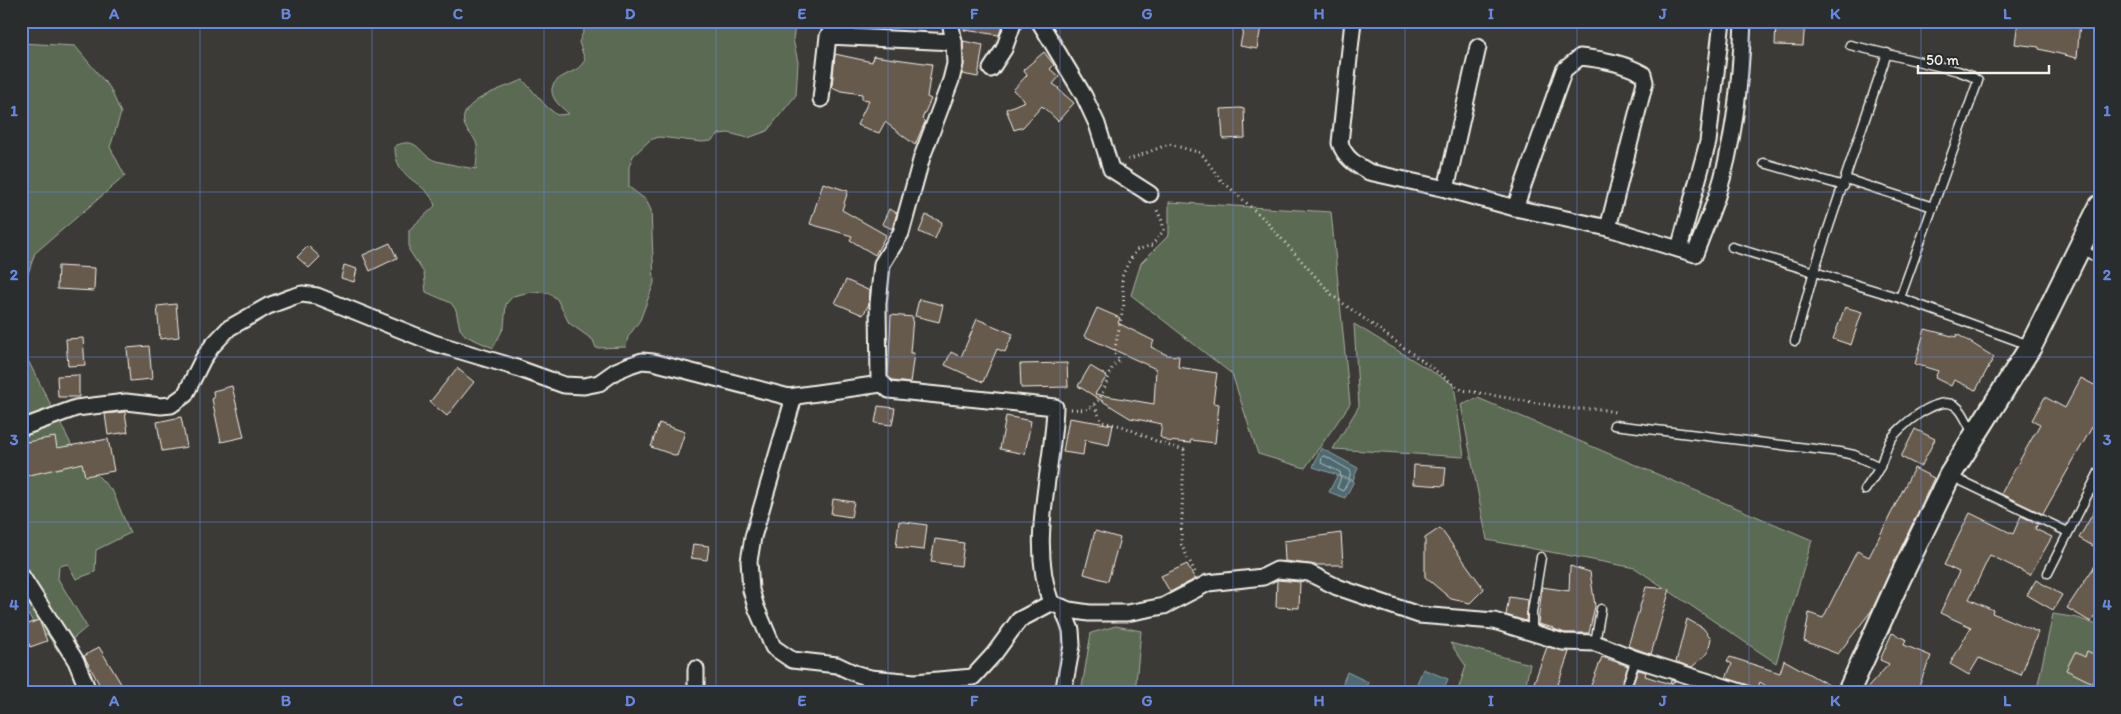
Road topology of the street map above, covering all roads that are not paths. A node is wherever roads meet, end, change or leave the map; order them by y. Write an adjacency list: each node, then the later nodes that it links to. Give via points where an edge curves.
1 (950, 21): 7 (street)
2 (1014, 21): 11 (street, via 1004,49)
3 (1039, 21): 18 (street, via 1084,96 1111,169)
4 (1353, 21): 17 (street, via 1340,143 1342,150 1347,159 1369,172)
5 (1722, 21): 12 (street)
6 (1743, 21): 13 (street)
7 (954, 42): 14 (street, via 829,36); 31 (street, via 955,64 951,80 922,157 901,233 882,264 878,304)
8 (1850, 45): 10 (lane)
9 (1478, 47): 17 (street)
10 (1887, 53): 16 (lane); 20 (lane, via 1958,71 1978,81)
11 (991, 70)
12 (1716, 71): 13 (street); 25 (street, via 1708,142)
13 (1739, 74): 25 (street, via 1729,145 1717,195 1695,254)
14 (821, 99)
15 (1764, 163): 16 (lane)
16 (1845, 182): 20 (lane); 27 (lane)
17 (1446, 189): 21 (street)
18 (1150, 194)
19 (2100, 206): 24 (main road)
20 (1933, 207): 28 (lane)
21 (1516, 208): 22 (street); 22 (street, via 1564,70 1580,57 1597,59 1637,70 1643,74 1645,82)
22 (1608, 228): 25 (street)
23 (1732, 247): 27 (lane)
24 (2079, 247): 26 (lane); 30 (main road)
25 (1679, 249)
26 (2100, 260)
27 (1814, 271): 28 (lane); 29 (lane)
28 (1900, 298): 30 (lane)
29 (1795, 341)
30 (2031, 346): 35 (main road)
31 (881, 384): 32 (street); 46 (street, via 890,390 1055,407 1043,502 1041,564 1044,584)
32 (789, 397): 34 (street, via 642,361 616,371 599,383 564,385 434,343 317,296 302,294 268,306 229,328 208,352 185,395 171,405 126,402 76,408); 52 (street, via 792,404 753,537 749,561 754,599 768,637 777,651 792,660 837,665)
33 (1614, 425): 36 (lane, via 1840,452)
34 (21, 428)
35 (1975, 435): 36 (lane, via 1954,404 1931,406 1899,429 1890,441); 38 (main road)
36 (1880, 467): 40 (lane)
37 (2100, 470): 39 (lane)
38 (1950, 475): 42 (lane); 58 (main road)
39 (2091, 488): 41 (lane); 42 (lane)
40 (1865, 490)
41 (2100, 493)
42 (2068, 532): 44 (lane)
43 (1541, 557): 48 (lane)
44 (2048, 573)
45 (21, 575): 53 (street, via 76,661)
46 (1056, 605): 48 (street, via 1089,613 1127,613 1164,606 1208,583 1263,577 1277,570 1309,573 1337,587 1419,615 1494,621); 52 (street, via 1019,620 973,677); 55 (street, via 1071,630 1072,645)
47 (1602, 609): 49 (lane)
48 (1532, 631): 49 (street, via 1563,642)
49 (1595, 643): 50 (street)
50 (1636, 659): 56 (lane); 57 (street)
51 (696, 670): 54 (street)
52 (869, 685)
53 (89, 693)
54 (696, 693)
55 (1064, 693)
56 (1624, 693)
57 (1744, 693)
58 (1848, 693)

